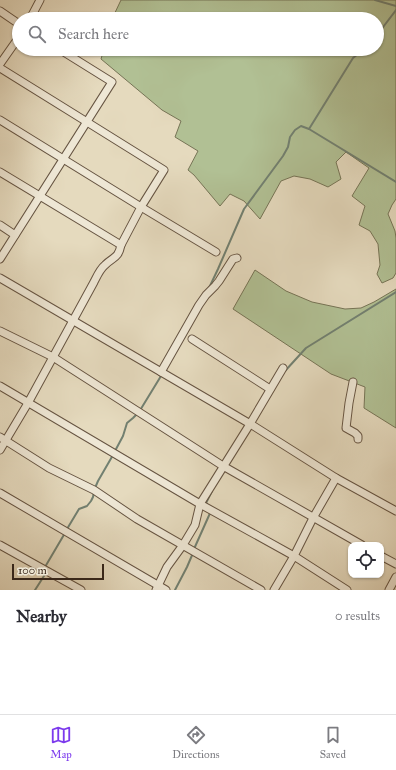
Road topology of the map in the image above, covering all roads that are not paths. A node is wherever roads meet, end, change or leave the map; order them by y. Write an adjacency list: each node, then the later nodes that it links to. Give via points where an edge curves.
1 (40, 0): 3 (street)
2 (0, 11): 4 (street)
3 (34, 12)
4 (12, 19)
5 (12, 47): 7 (street)
6 (71, 56): 10 (street, via 112,82)
7 (0, 64)
8 (0, 68): 10 (street)
9 (0, 120): 11 (street)
10 (87, 122): 11 (street); 14 (street, via 164,170)
11 (63, 159): 13 (street); 14 (street)
12 (0, 172): 13 (street)
13 (39, 196): 16 (street); 17 (street)
14 (142, 207): 17 (street); 18 (street)
15 (0, 225): 16 (street)
16 (15, 235): 20 (street)
17 (121, 245): 22 (street, via 116,257 105,265 94,282)
18 (216, 252)
19 (238, 258): 27 (street, via 233,259 199,304)
20 (0, 260)
21 (0, 278): 22 (street)
22 (73, 320): 25 (street); 27 (street)
23 (0, 332): 25 (street)
24 (192, 339): 30 (street)
25 (53, 357): 31 (street); 36 (street)
26 (283, 368): 30 (street)
27 (161, 372): 32 (street)
28 (353, 382): 34 (street, via 346,428 355,433)
29 (0, 386): 31 (street)
30 (270, 389): 32 (street)
31 (28, 403): 33 (street); 39 (street)
32 (250, 424): 36 (street); 37 (street)
33 (3, 439): 35 (street); 44 (street, via 49,468 94,490 137,519)
34 (358, 439)
35 (0, 450)
36 (223, 466): 39 (street); 41 (street)
37 (336, 478): 40 (street); 41 (street)
38 (0, 493): 49 (street)
39 (200, 504): 44 (street, via 195,525); 45 (street)
40 (396, 511)
41 (313, 518): 42 (street); 45 (street)
42 (357, 542)
43 (0, 545): 50 (street)
44 (183, 545): 49 (street, via 167,567); 52 (street)
45 (294, 556): 53 (street); 54 (street)
46 (384, 558): 47 (street)
47 (396, 564)
48 (396, 577): 55 (street)
49 (157, 588): 51 (street)
50 (81, 590)
51 (166, 590)
52 (261, 590)
53 (274, 590)
54 (347, 590)
55 (389, 590)

